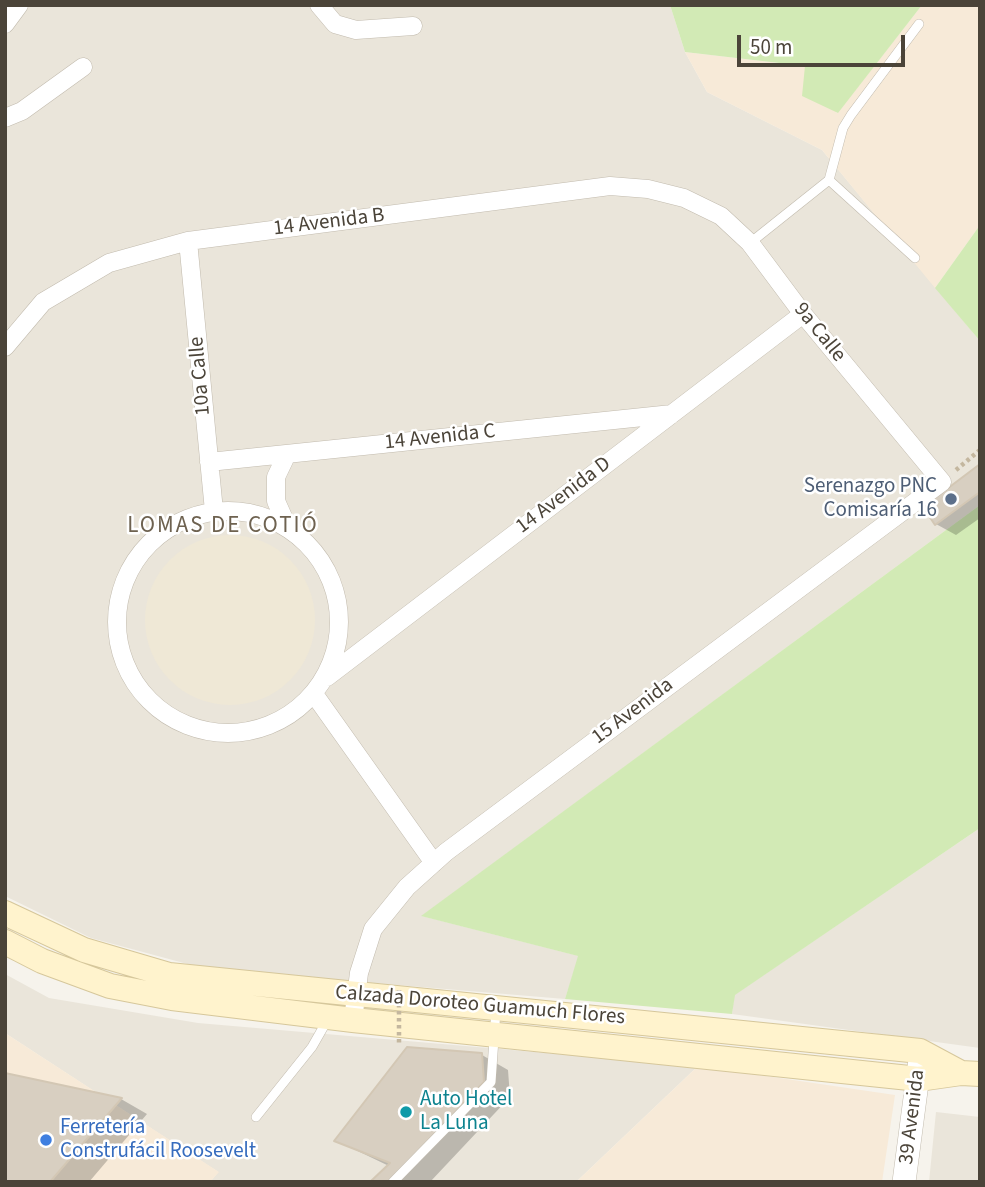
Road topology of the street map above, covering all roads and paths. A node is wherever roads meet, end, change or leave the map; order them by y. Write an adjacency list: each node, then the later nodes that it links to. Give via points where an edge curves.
1 (19, 5): 3 (street)
2 (320, 5): 5 (street, via 335,24 356,30)
3 (5, 24)
4 (919, 24): 8 (lane, via 850,116)
5 (413, 26)
6 (83, 67): 7 (street)
7 (5, 118)
8 (829, 180): 11 (lane); 12 (lane)
9 (684, 198): 10 (street, 14 Avenida B, via 610,186); 11 (street, 9a Calle, via 721,216)
10 (188, 241): 14 (street, 14 Avenida B, via 109,263 43,302); 18 (street, 10a Calle)
11 (750, 243): 13 (street, 9a Calle)
12 (915, 258)
13 (803, 314): 15 (street, 14 Avenida D); 19 (street, 9a Calle)
14 (5, 348)
15 (672, 414): 17 (street, 14 Avenida C); 22 (street, 14 Avenida D)
16 (980, 450): 19 (path)
17 (287, 454): 18 (street, 14 Avenida C); 21 (street, via 276,477 276,500)
18 (209, 462): 20 (street, 10a Calle)
19 (942, 482): 24 (street, 15 Avenida)
20 (214, 511): 21 (street, via 253,513); 23 (street, via 181,520 153,538 132,564 119,594 116,628 122,660 138,690 162,713 192,728 225,734 258,730 288,716)
21 (288, 528): 22 (street, via 314,551 326,570 340,613 337,646)
22 (325, 678): 23 (street)
23 (314, 694): 24 (street)
24 (434, 863): 28 (street, 15 Avenida, via 407,887 373,929)
25 (5, 912): 28 (main road, Calzada Doroteo Guamuch Flores, via 84,950 169,975)
26 (5, 942): 30 (main road, Calzada Doroteo Guamuch Flores, via 110,986)
27 (399, 990): 32 (path, bridge)
28 (354, 995): 29 (main road, Calzada Doroteo Guamuch Flores); 30 (street, 15 Avenida)
29 (496, 1006): 31 (lane); 33 (main road, Calzada Doroteo Guamuch Flores)
30 (341, 1019): 31 (main road, Calzada Doroteo Guamuch Flores); 36 (lane, via 312,1047)
31 (495, 1034): 35 (main road, Calzada Doroteo Guamuch Flores); 37 (lane, via 491,1082)
32 (399, 1045)
33 (920, 1051): 34 (main road, Calzada Doroteo Guamuch Flores); 35 (street, 39 Avenida)
34 (970, 1074): 35 (main road, Calzada Doroteo Guamuch Flores)
35 (919, 1079): 38 (street, 39 Avenida)
36 (256, 1117)
37 (393, 1182)
38 (904, 1182)

